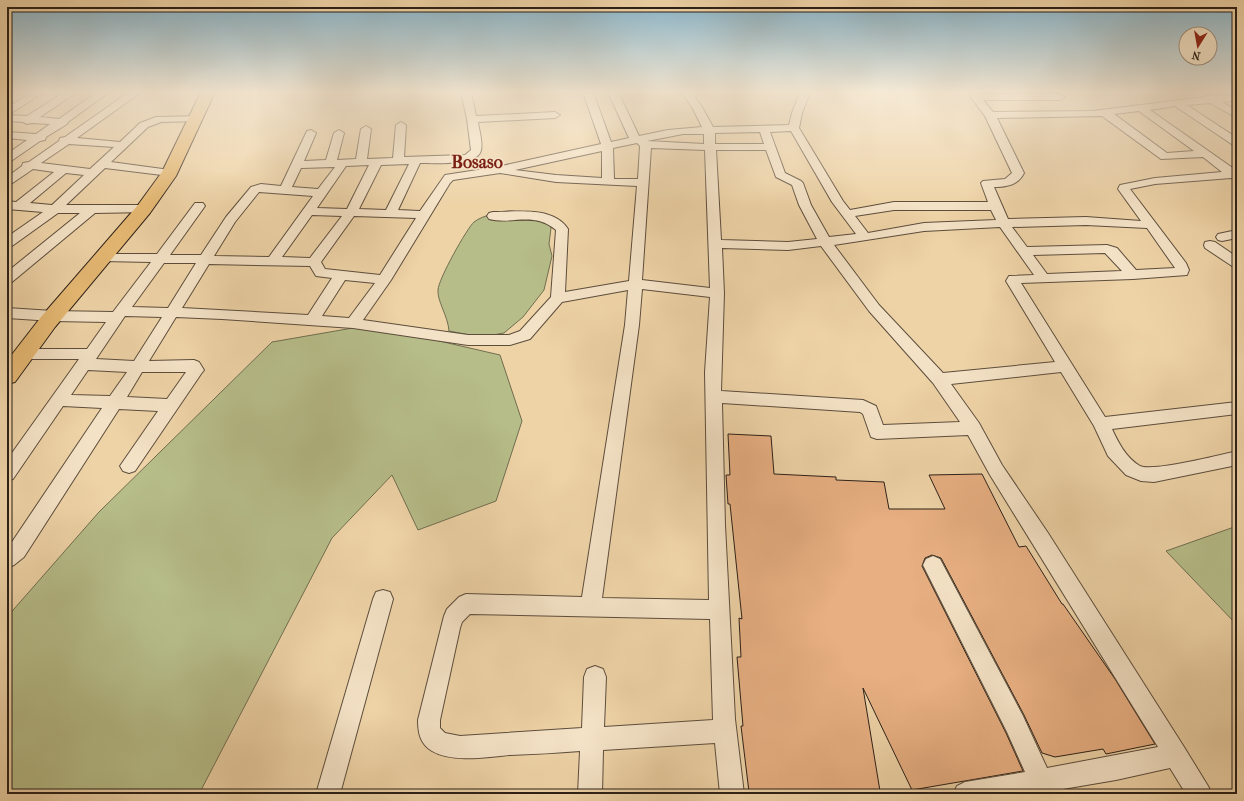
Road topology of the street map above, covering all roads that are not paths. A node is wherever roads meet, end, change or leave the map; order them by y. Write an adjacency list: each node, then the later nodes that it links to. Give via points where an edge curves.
1 (49, 129): 21 (street)
2 (83, 129): 22 (street)
3 (141, 129): 25 (street)
4 (191, 129): 45 (main road)
5 (366, 129): 35 (street)
6 (401, 129): 32 (street)
7 (473, 129): 33 (street, via 476,150 468,158)
8 (601, 129): 26 (street)
9 (634, 129): 23 (street)
10 (743, 129): 17 (street)
11 (764, 129): 27 (street)
12 (795, 129): 62 (street)
13 (997, 129): 55 (street, via 1018,173 1012,182 987,184)
14 (1128, 129): 30 (street, via 1162,155)
15 (1171, 129): 29 (street)
16 (1217, 129): 24 (street)
17 (709, 130): 23 (street, via 680,131); 28 (street)
18 (311, 133): 41 (street)
19 (339, 133): 37 (street)
20 (7, 135): 21 (street)
21 (38, 137): 22 (street); 31 (street)
22 (69, 140): 25 (street); 40 (street)
23 (640, 141): 26 (street); 28 (street); 50 (street)
24 (1237, 143)
25 (123, 144): 39 (street)
26 (607, 145): 43 (street); 49 (street)
27 (770, 147): 28 (street); 70 (street, via 780,176 797,183 805,205)
28 (710, 148): 72 (street)
29 (1205, 154): 30 (street); 46 (street)
30 (1175, 157): 47 (street)
31 (7, 159)
32 (398, 160): 33 (street); 34 (street)
33 (416, 160): 61 (street)
34 (377, 161): 35 (street); 60 (street)
35 (361, 162): 38 (street)
36 (7, 163): 40 (street)
37 (330, 163): 38 (street); 41 (street)
38 (343, 163): 52 (street)
39 (102, 164): 44 (street); 45 (street)
40 (31, 165): 42 (street); 48 (street)
41 (297, 165): 51 (street)
42 (64, 169): 44 (street); 53 (street)
43 (497, 170): 49 (street, via 531,176); 63 (street, via 449,177)
44 (93, 173): 56 (street)
45 (170, 173): 58 (main road)
46 (1235, 175): 47 (street)
47 (1200, 177): 66 (street, via 1124,187)
48 (7, 182)
49 (608, 182): 50 (street)
50 (643, 182): 86 (street)
51 (285, 190): 52 (street); 77 (street, via 256,189 230,220)
52 (321, 193): 59 (street)
53 (13, 205): 56 (street)
54 (199, 206): 76 (street)
55 (996, 206): 62 (street, via 894,206); 65 (street)
56 (55, 209): 57 (street); 71 (street)
57 (92, 209): 58 (street); 83 (street)
58 (144, 209): 75 (main road)
59 (309, 210): 60 (street); 78 (street)
60 (351, 212): 61 (street); 79 (street)
61 (391, 213): 63 (street)
62 (847, 214): 68 (street)
63 (424, 215): 85 (street)
64 (492, 216): 88 (street, via 538,215 554,222 562,229)
65 (1004, 224): 66 (street, via 1086,221); 68 (street, via 924,228); 74 (street)
66 (1151, 225): 82 (street, via 1179,263 1182,272)
67 (1237, 234): 69 (street)
68 (866, 237): 70 (street)
69 (1222, 237)
70 (825, 242): 72 (street, via 788,246); 100 (street, via 874,308)
71 (7, 243)
72 (715, 244): 87 (street)
73 (1210, 245): 80 (street)
74 (1025, 251): 82 (street, via 1107,249 1112,251); 84 (street)
75 (102, 257): 76 (street); 92 (main road)
76 (161, 258): 77 (street); 91 (street)
77 (206, 260): 78 (street); 90 (street)
78 (273, 261): 79 (street)
79 (314, 262): 81 (street, via 321,273)
80 (1237, 263)
81 (341, 274): 85 (street); 93 (street)
82 (1133, 276): 84 (street)
83 (7, 279)
84 (1042, 279): 97 (street, via 1021,278 1013,281)
85 (384, 280): 94 (street)
86 (635, 284): 87 (street); 88 (street); 114 (street, via 626,375)
87 (717, 293): 101 (street)
88 (558, 298): 94 (street, via 525,335 510,340 468,340)
89 (7, 313): 92 (street)
90 (172, 313): 91 (street); 93 (street); 98 (street)
91 (120, 314): 92 (street); 96 (street)
92 (53, 316): 95 (main road)
93 (312, 320): 94 (street)
94 (353, 323)
95 (24, 354): 96 (street); 99 (main road)
96 (88, 359): 98 (street); 102 (street)
97 (1065, 366): 100 (street); 106 (street)
98 (138, 367): 103 (street); 104 (street, via 194,366 196,370)
99 (7, 376)
100 (939, 379): 107 (street)
101 (714, 398): 107 (street, via 863,406 870,410 877,432); 115 (street)
102 (59, 400): 103 (street); 110 (street)
103 (114, 402): 104 (street); 111 (street, via 17,551)
104 (170, 405): 109 (street)
105 (1237, 408): 106 (street)
106 (1100, 424): 108 (street, via 1121,459 1132,470 1141,474 1154,475)
107 (972, 428): 119 (street)
108 (1237, 458)
109 (129, 466)
110 (7, 474)
111 (7, 559)
112 (934, 565): 120 (street)
113 (383, 599): 121 (street)
114 (591, 607): 115 (street); 118 (street, via 466,604 454,616 450,628 429,720 429,733 439,743 460,747)
115 (719, 610): 117 (street)
116 (595, 677): 118 (street)
117 (725, 731): 118 (street); 123 (street)
118 (592, 738): 122 (street)
119 (1176, 755): 120 (street, via 1116,768); 125 (street)
120 (1045, 788): 124 (street)
121 (328, 794)
122 (590, 794)
123 (732, 794)
124 (965, 794)
125 (1200, 794)

